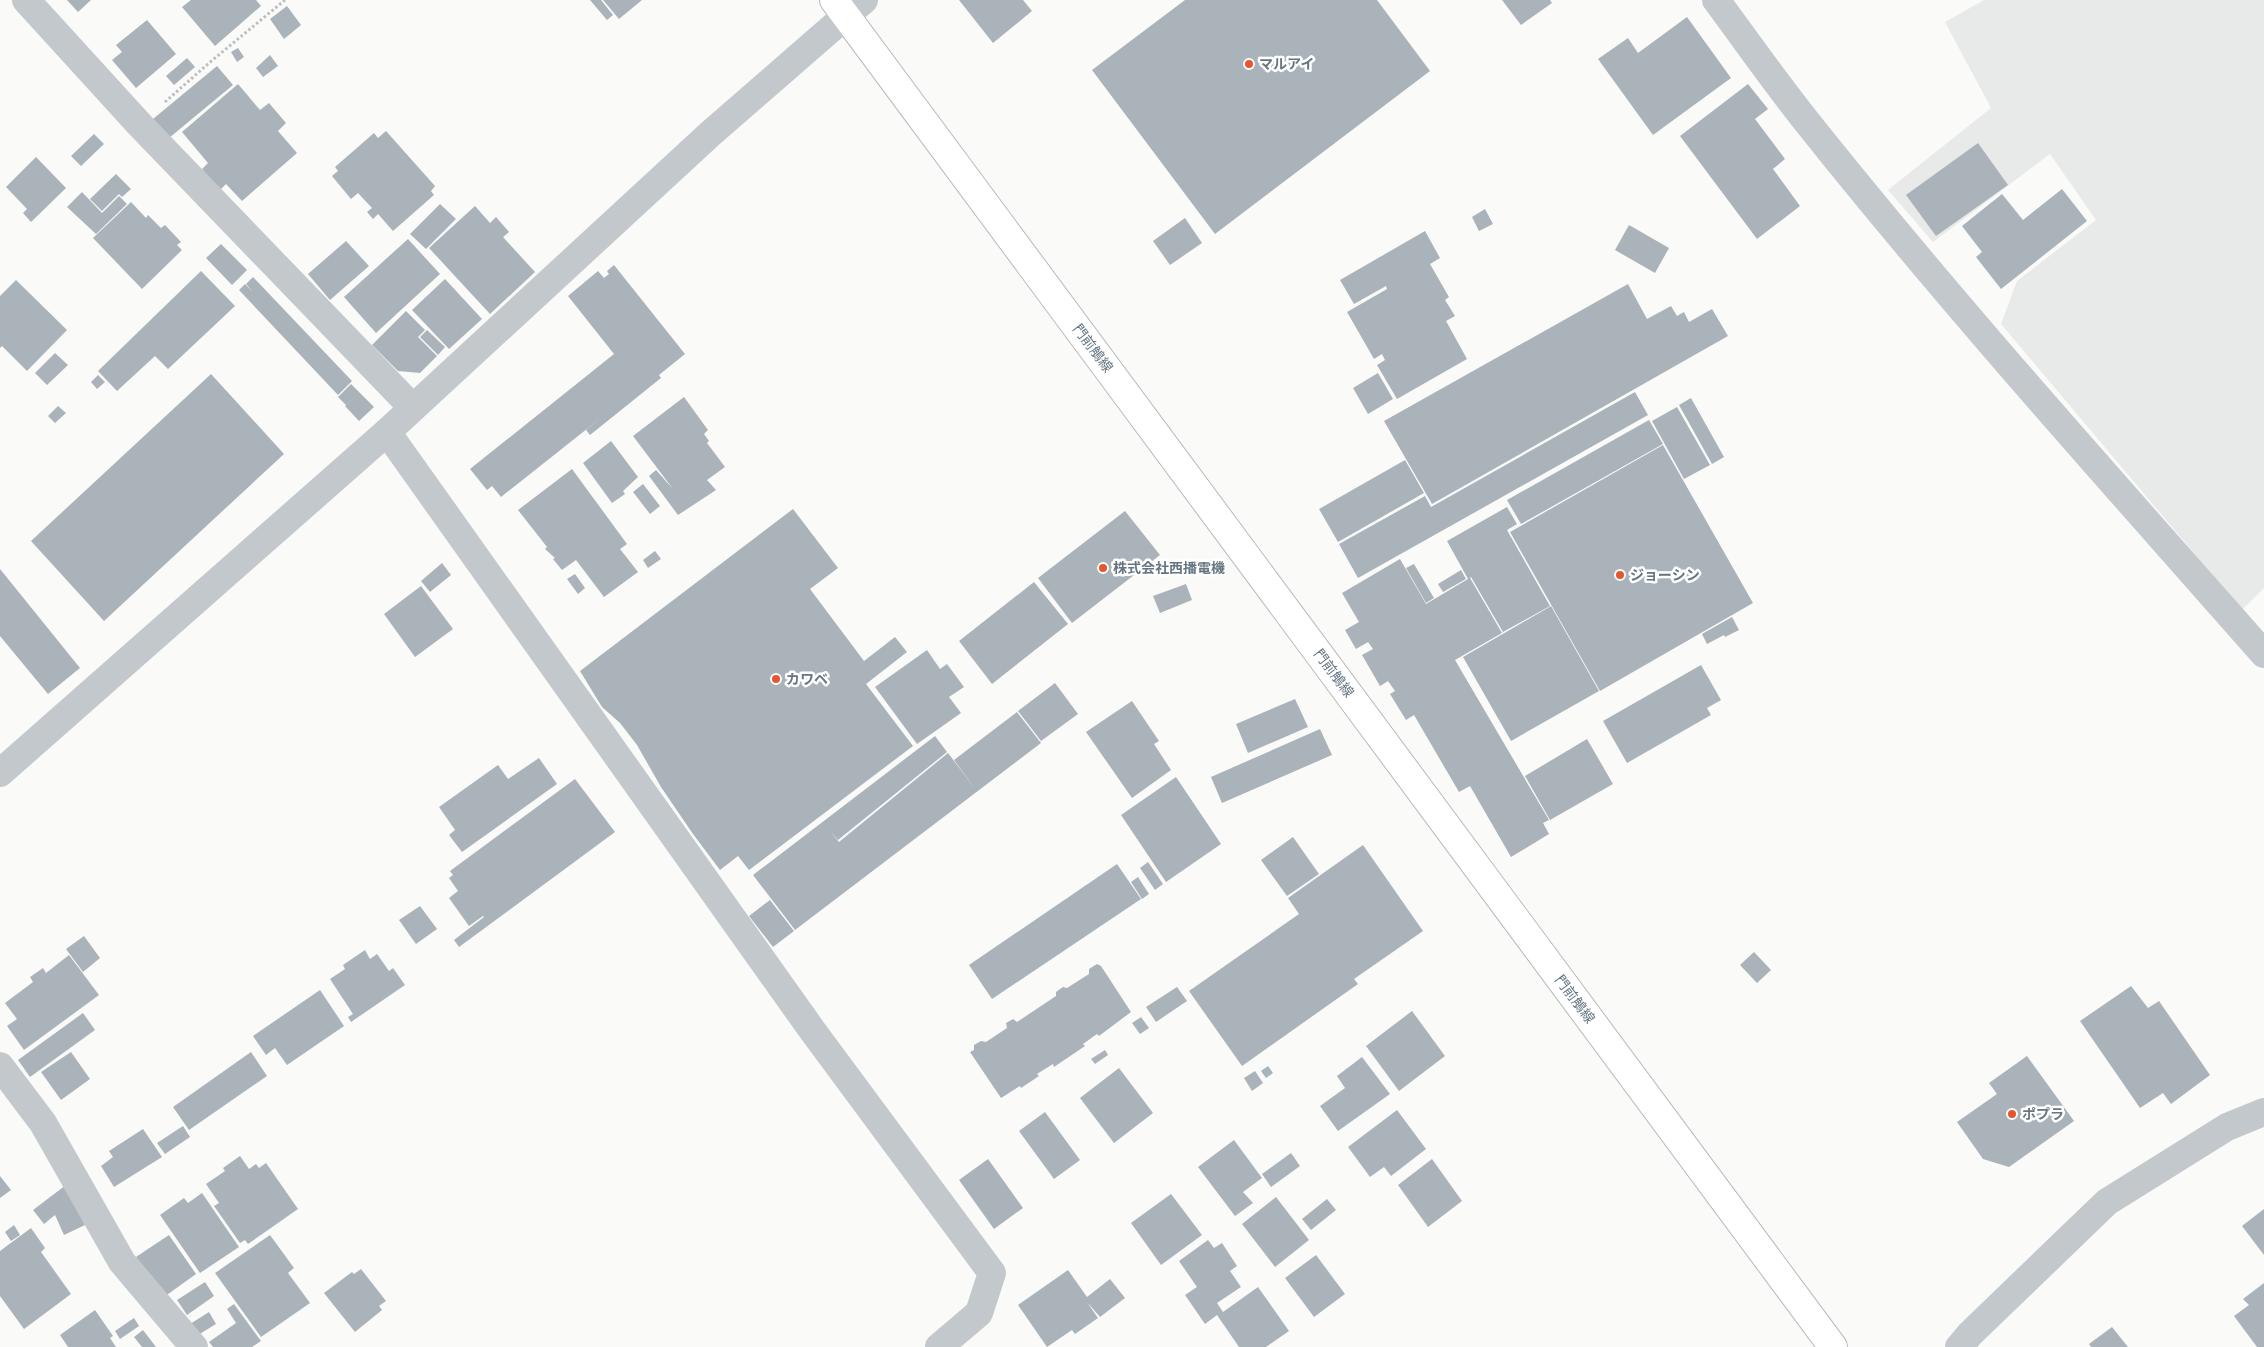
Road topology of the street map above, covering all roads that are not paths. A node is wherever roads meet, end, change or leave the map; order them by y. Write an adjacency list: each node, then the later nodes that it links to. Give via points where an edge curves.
1 (26, 0): 4 (street, via 140,125)
2 (1716, 0): 6 (street, via 1802,116 1926,267)
3 (848, 5): 4 (street); 12 (main road, 門前鵤線)
4 (412, 407): 5 (street)
5 (387, 432): 7 (street); 11 (street, via 812,1030 992,1273 979,1314)
6 (2264, 654)
7 (0, 773)
8 (0, 1066): 10 (street, via 43,1123 122,1262)
9 (2264, 1112): 13 (street, via 2227,1127 2107,1202)
10 (194, 1347)
11 (939, 1347)
12 (1833, 1347)
13 (1959, 1347)

